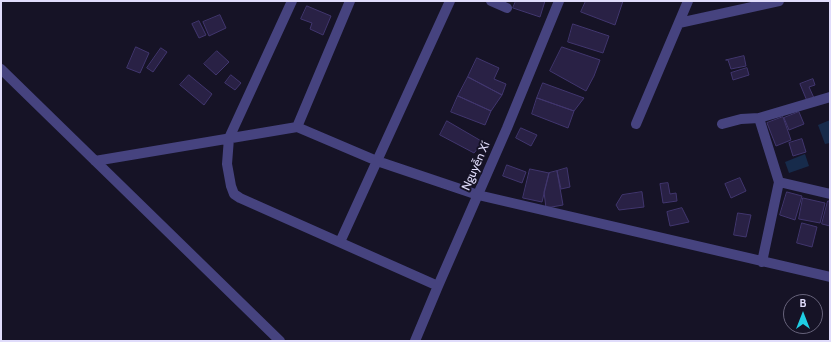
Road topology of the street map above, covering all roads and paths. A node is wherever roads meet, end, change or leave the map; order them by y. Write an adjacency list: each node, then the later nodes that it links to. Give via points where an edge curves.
1 (292, 1): 16 (street)
2 (350, 1): 15 (street)
3 (450, 1): 18 (street)
4 (491, 1): 8 (street)
5 (559, 1): 21 (street, Nguyễn Xí)
6 (688, 1): 9 (street)
7 (779, 1): 9 (street)
8 (507, 8)
9 (679, 23): 13 (street)
10 (1, 69): 17 (street)
11 (830, 97): 12 (street)
12 (759, 118): 14 (street); 19 (street)
13 (636, 124)
14 (722, 124)
15 (298, 126): 16 (street); 18 (street)
16 (229, 138): 17 (street); 22 (street, via 227,164 234,194)
17 (95, 160): 26 (street)
18 (377, 161): 21 (street); 22 (street)
19 (779, 182): 20 (street); 23 (street)
20 (830, 194)
21 (478, 195): 23 (street); 25 (street, Nguyễn Xí)
22 (340, 242): 25 (street)
23 (762, 262): 24 (street)
24 (830, 277)
25 (438, 286): 27 (street, Nguyễn Xí)
26 (280, 341)
27 (416, 341)

